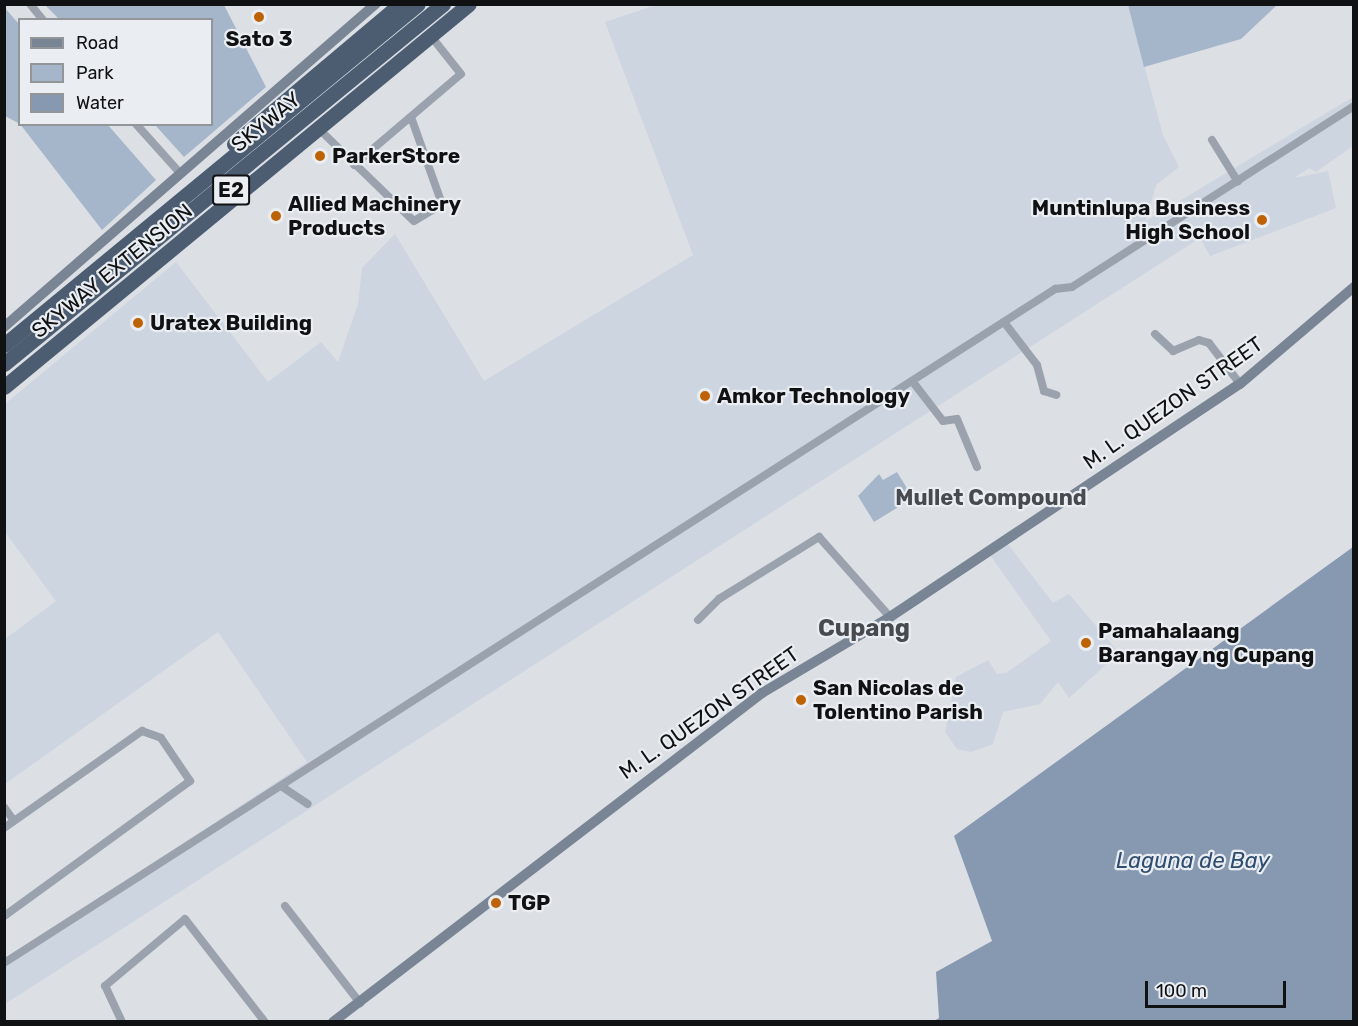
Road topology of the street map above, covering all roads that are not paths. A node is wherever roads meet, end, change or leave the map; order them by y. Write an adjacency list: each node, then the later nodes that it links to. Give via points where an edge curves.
1 (30, 4): 10 (street)
2 (400, 4): 23 (highway, SKYWAY EXTENSION / E2)
3 (418, 4): 25 (highway, E2)
4 (430, 4): 26 (highway, SKYWAY / E2)
5 (443, 4): 27 (highway, SKYWAY / E2)
6 (456, 4): 28 (highway, E2)
7 (469, 4): 31 (highway, SKYWAY EXTENSION / E2)
8 (476, 4): 11 (main road)
9 (370, 6): 18 (main road)
10 (41, 18)
11 (434, 40): 13 (street, via 461,75); 15 (main road)
12 (1353, 106): 19 (street)
13 (411, 117): 17 (street); 17 (street, via 442,204 414,221)
14 (138, 126): 18 (street)
15 (321, 131): 17 (street); 32 (main road)
16 (1212, 140): 19 (street)
17 (354, 165)
18 (180, 173): 22 (main road)
19 (1238, 182): 21 (street, via 1072,287 1055,288)
20 (1353, 287): 30 (main road, M. L. QUEZON STREET)
21 (1004, 322): 29 (street); 33 (street, via 1037,365 1044,391)
22 (4, 327)
23 (4, 333)
24 (1155, 334): 30 (street, via 1173,351 1199,340 1209,344)
25 (4, 345)
26 (4, 354)
27 (4, 364)
28 (4, 374)
29 (913, 382): 34 (street, via 942,420 957,419); 37 (street)
30 (1240, 384): 35 (main road, M. L. QUEZON STREET)
31 (4, 387)
32 (4, 394)
33 (1056, 395)
34 (977, 467)
35 (890, 616): 36 (street, via 819,537 719,599); 45 (main road, M. L. QUEZON STREET, via 762,693)
36 (698, 620)
37 (281, 786): 38 (street); 44 (street)
38 (308, 804)
39 (4, 807): 40 (street)
40 (14, 821): 41 (street); 43 (street, via 142,731 161,738 190,781)
41 (4, 828)
42 (285, 906): 45 (street)
43 (4, 916)
44 (4, 963)
45 (360, 1003): 48 (main road, M. L. QUEZON STREET)
46 (122, 1022): 47 (street, via 105,986 185,919)
47 (265, 1022)
48 (333, 1022)

